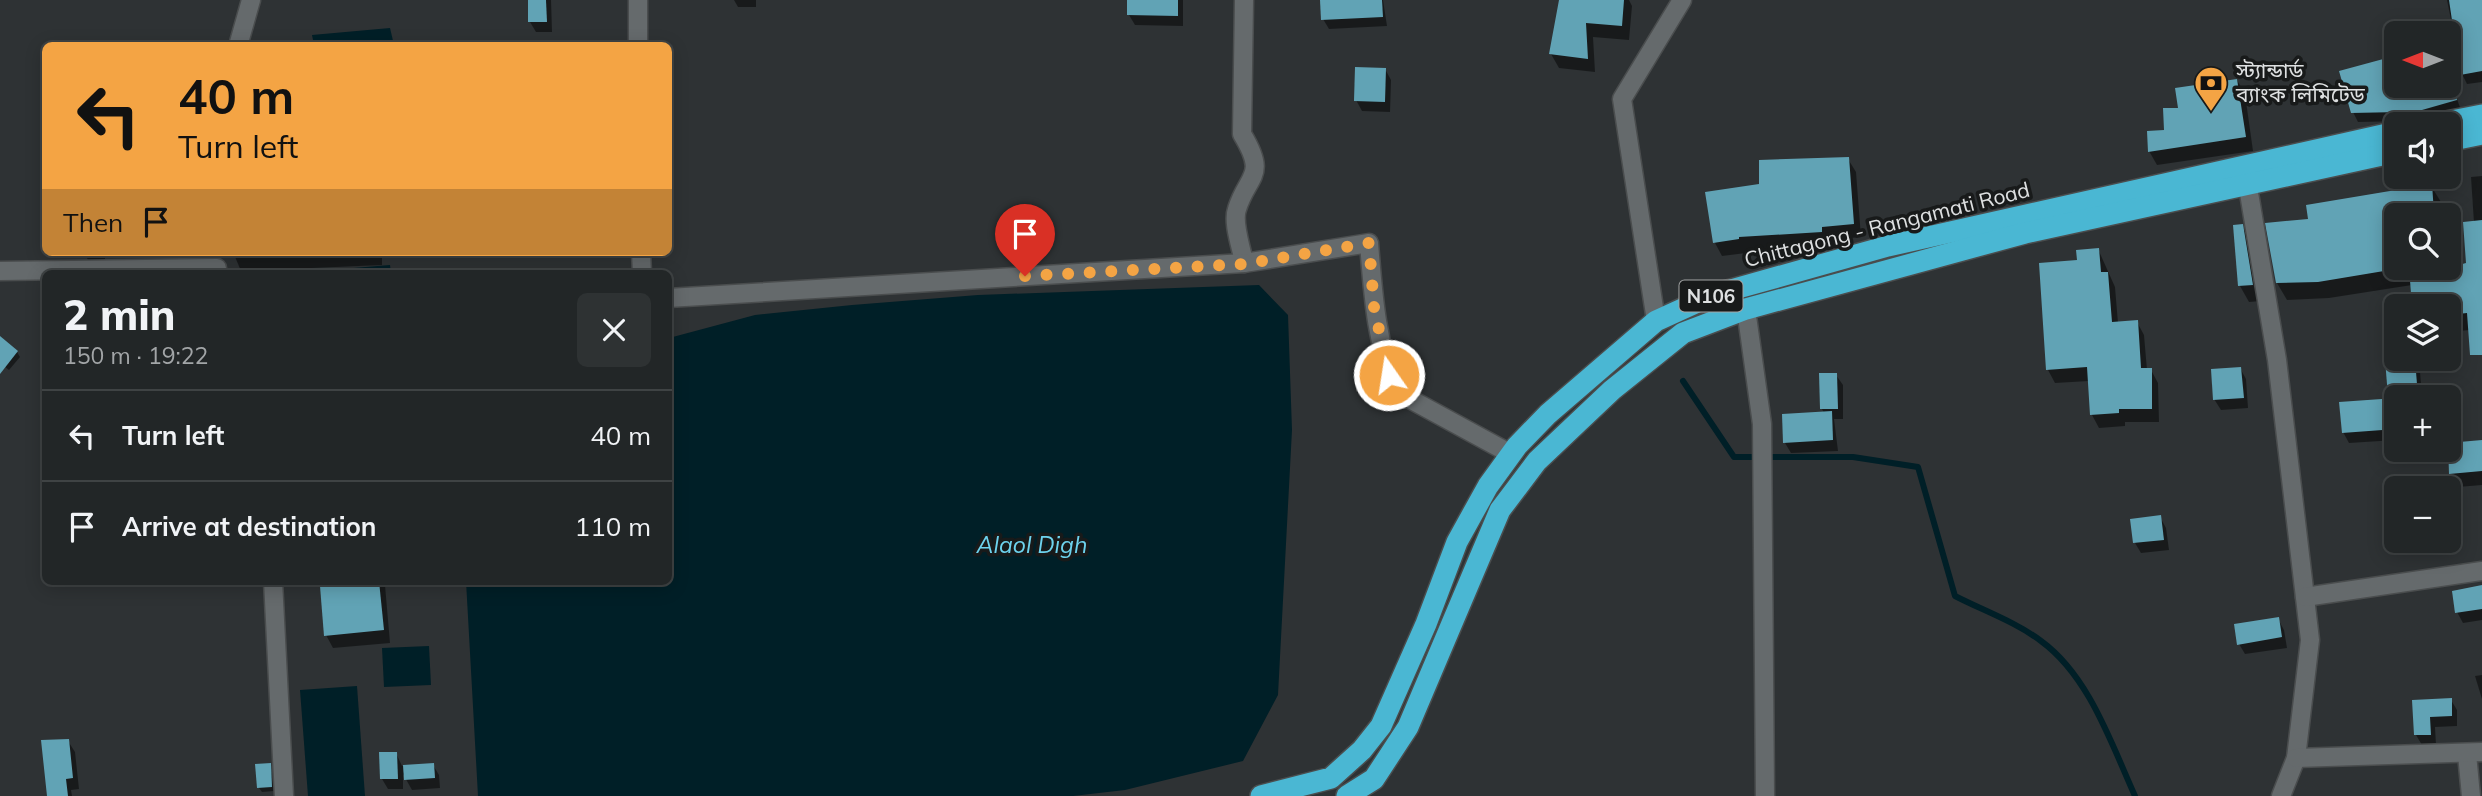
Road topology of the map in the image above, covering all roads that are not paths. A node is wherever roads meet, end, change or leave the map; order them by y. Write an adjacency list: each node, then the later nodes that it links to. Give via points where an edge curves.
1 (251, 0): 5 (street)
2 (638, 0): 6 (street)
3 (1244, 0): 15 (street, via 1242,134 1254,153 1254,179 1236,211)
4 (1682, 0): 19 (street, via 1622,99)
5 (239, 42)
6 (638, 42)
7 (2482, 115): 8 (highway)
8 (2461, 119)
9 (2482, 134): 11 (highway)
10 (2384, 135): 19 (highway, Chittagong - Rangamati Road / N106, via 1888,246 1713,295)
11 (2461, 138)
12 (2384, 155): 18 (highway, Chittagong - Rangamati Road / N106, via 2025,233)
13 (2249, 193): 23 (street, via 2277,360)
14 (220, 264): 16 (street)
15 (1244, 264): 17 (street); 20 (street, via 1369,243 1374,307 1397,392)
16 (0, 271)
17 (672, 298)
18 (1746, 309): 28 (highway, Chittagong - Rangamati Road / N106, via 1683,333 1612,390 1537,461 1500,510 1408,727 1374,779); 29 (street, via 1762,424)
19 (1656, 321): 20 (highway, Chittagong - Rangamati Road / N106, via 1548,414)
20 (1511, 454): 27 (highway, Chittagong - Rangamati Road / N106, via 1457,541 1381,726 1331,778)
21 (2482, 571): 23 (street)
22 (273, 585): 26 (street)
23 (2305, 597): 25 (street, via 2310,640)
24 (2475, 753): 25 (street); 31 (street)
25 (2296, 758): 30 (street)
26 (284, 796)
27 (1261, 796)
28 (1347, 796)
29 (1765, 796)
30 (2281, 796)
31 (2470, 796)

